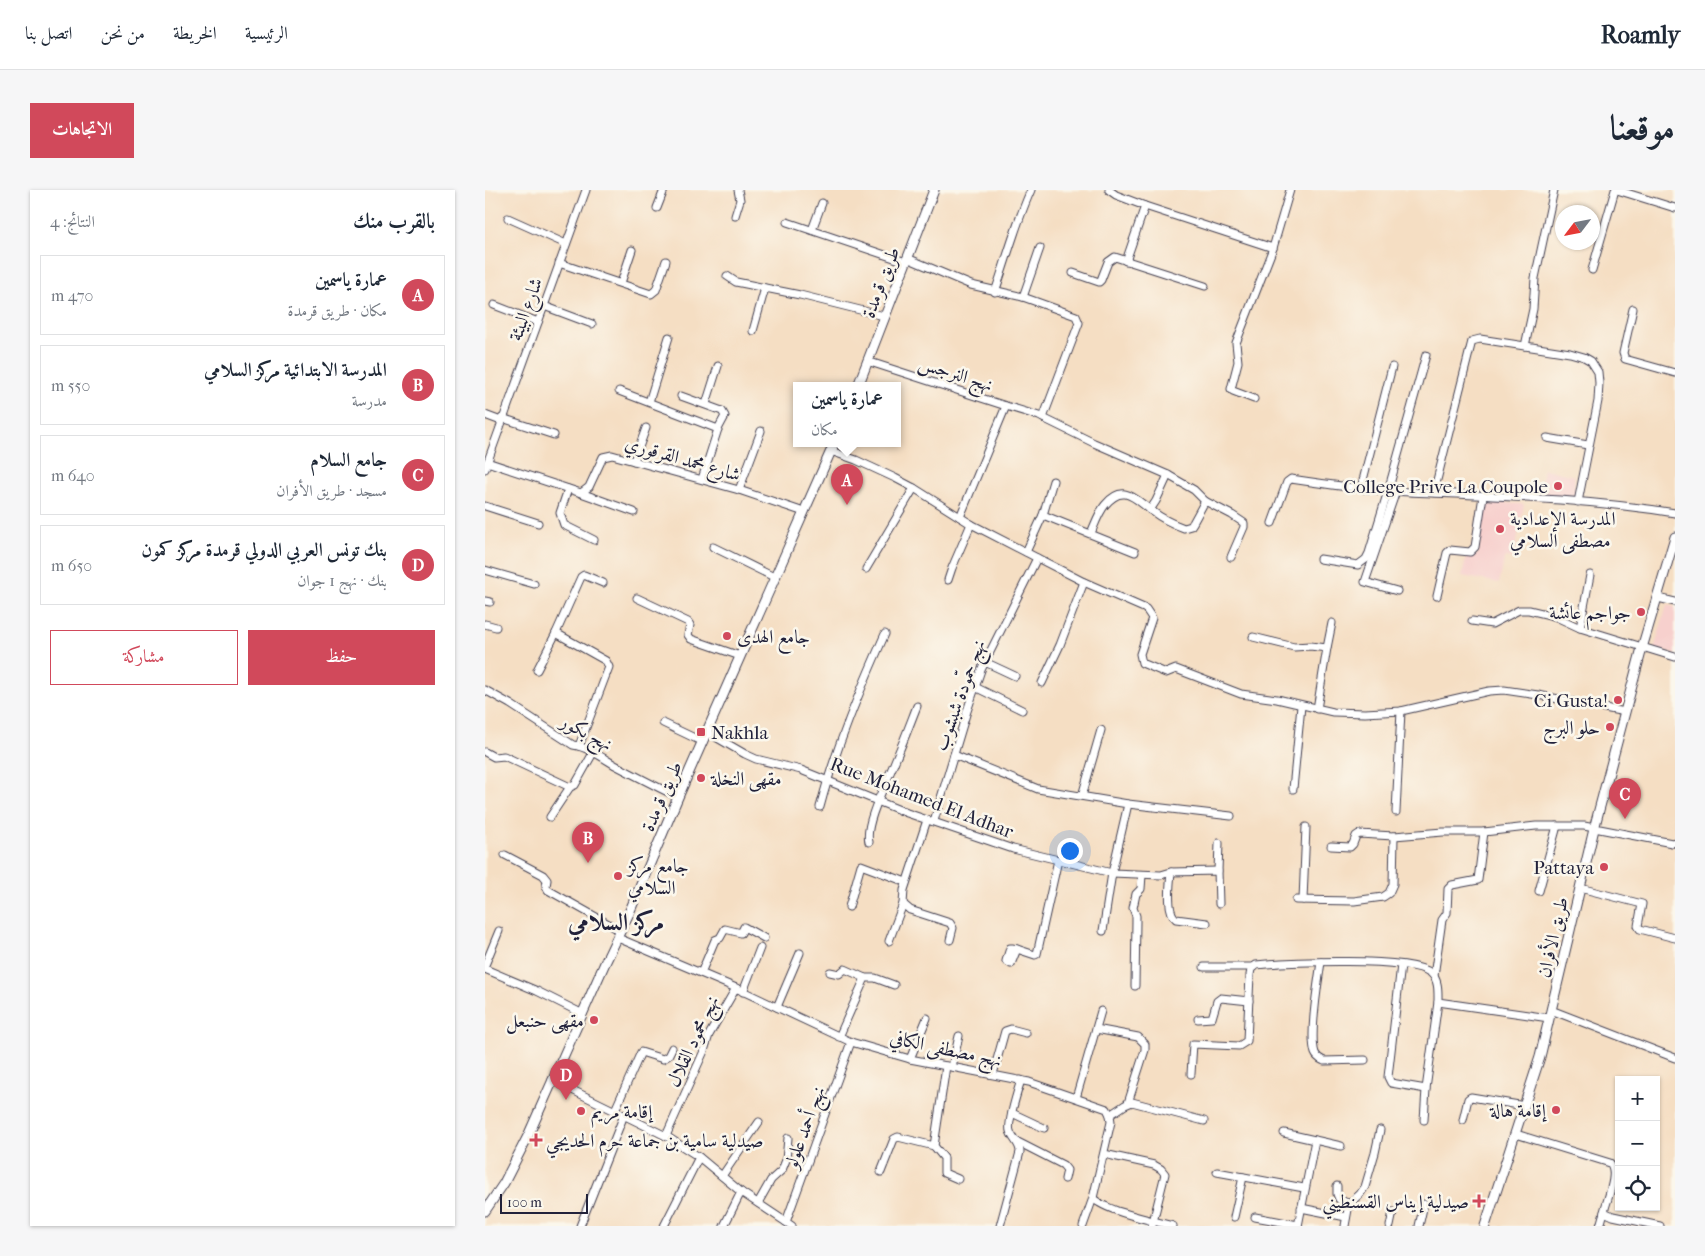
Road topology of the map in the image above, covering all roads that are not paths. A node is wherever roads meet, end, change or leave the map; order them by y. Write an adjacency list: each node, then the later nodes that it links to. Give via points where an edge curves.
1 (587, 190): 18 (street, شارع البيئة)
2 (664, 190): 12 (street)
3 (738, 190): 14 (street, via 740,200)
4 (933, 190): 22 (main road, طريق قرمدة)
5 (1031, 190): 32 (street, via 1017,222)
6 (1109, 190): 11 (street)
7 (1290, 190): 20 (street)
8 (1554, 190): 42 (street, via 1535,278 1533,309)
9 (1620, 190): 13 (street); 26 (street)
10 (822, 203): 17 (street)
11 (1145, 206): 20 (street); 24 (street)
12 (657, 208)
13 (1675, 208)
14 (735, 216)
15 (508, 218): 18 (street)
16 (787, 222): 17 (street)
17 (812, 230): 22 (street)
18 (566, 244): 25 (street, شارع البيئة)
19 (1040, 248): 33 (street)
20 (1273, 248): 51 (street, via 1235,343 1238,362 1231,389)
21 (632, 250): 29 (street)
22 (906, 260): 32 (street); 37 (main road, طريق قرمدة)
23 (666, 261): 29 (street, via 656,290 651,294)
24 (1126, 261): 27 (street, via 1113,257 1099,282); 30 (street)
25 (559, 264): 29 (street); 35 (street, شارع البيئة)
26 (1592, 270)
27 (1073, 273)
28 (727, 276): 31 (street, via 736,282)
29 (621, 283)
30 (1205, 286)
31 (765, 288): 37 (street); 40 (street)
32 (995, 292): 33 (street)
33 (1023, 297): 56 (street, via 1068,312 1079,320)
34 (494, 305): 38 (street)
35 (544, 306): 38 (street, شارع البيئة); 39 (street)
36 (1633, 309): 47 (street, via 1623,353 1625,359)
37 (884, 316): 44 (main road, طريق قرمدة)
38 (538, 322): 57 (street, شارع البيئة)
39 (592, 324)
40 (753, 331)
41 (669, 337): 52 (street)
42 (1525, 346): 63 (street, via 1570,353 1591,361 1597,372 1599,400); 75 (street, via 1480,339 1472,341)
43 (1426, 355): 74 (street)
44 (867, 361): 48 (main road, طريق قرمدة); 54 (street, نهج النرجس)
45 (719, 366): 53 (street)
46 (1392, 367): 71 (street)
47 (1675, 373)
48 (859, 382)
49 (619, 391): 52 (street)
50 (681, 396): 53 (street)
51 (1254, 399)
52 (649, 402): 59 (street)
53 (705, 404): 59 (street, via 722,411 725,416)
54 (1006, 406): 56 (street); 86 (street, نهج النرجس)
55 (485, 415): 57 (street)
56 (1043, 418): 67 (street)
57 (502, 420): 61 (street); 66 (street, شارع البيئة)
58 (646, 428): 65 (street)
59 (719, 429): 68 (street)
60 (761, 431): 73 (street)
61 (554, 435)
62 (1547, 438): 63 (street)
63 (1589, 445): 79 (street)
64 (832, 447): 70 (street); 83 (main road, طريق قرمدة)
65 (635, 461): 68 (street, شارع محمد القرقوري); 76 (street, شارع محمد القرقوري, via 612,455 603,457 589,488)
66 (486, 465): 72 (street)
67 (1168, 475): 78 (street, via 1194,490); 81 (street)
68 (702, 479): 73 (street, شارع محمد القرقوري)
69 (1053, 481): 85 (street)
70 (914, 488): 86 (street); 99 (street)
71 (1361, 488): 74 (street); 88 (street, via 1291,480 1287,482)
72 (568, 489): 76 (street); 92 (street, via 560,513 564,525)
73 (739, 490): 83 (street, شارع محمد القرقوري)
74 (1392, 491): 75 (street); 98 (street, via 1369,553 1362,563 1353,565); 107 (street, via 1365,582)
75 (1434, 492): 77 (street)
76 (581, 493): 82 (street)
77 (1483, 496): 79 (street); 108 (street, via 1475,547 1470,552 1450,550 1447,553)
78 (1205, 501): 81 (street, via 1186,528); 96 (street, via 1244,523)
79 (1578, 502): 84 (street)
80 (485, 506): 87 (street)
81 (1150, 510): 90 (street, via 1135,497 1121,494 1105,505)
82 (634, 512)
83 (805, 512): 102 (main road, طريق قرمدة)
84 (1675, 513)
85 (1043, 515): 90 (street); 94 (street)
86 (960, 517): 89 (street)
87 (538, 522)
88 (1272, 523)
89 (971, 524): 94 (street); 103 (street)
90 (1091, 533): 95 (street)
91 (1675, 537): 110 (main road, طريق الأفران)
92 (594, 540)
93 (713, 547): 102 (street)
94 (1025, 552): 97 (street)
95 (1135, 552)
96 (1231, 557)
97 (1037, 558): 104 (street); 124 (street, نهج حمّودة شبشوب)
98 (1320, 559)
99 (866, 569)
100 (485, 570): 106 (street)
101 (1590, 574): 116 (street)
102 (775, 577): 122 (main road, طريق قرمدة)
103 (948, 580)
104 (1084, 582): 127 (street); 131 (street, via 1142,607 1152,615 1140,654 1145,665 1166,673 1176,669 1241,694)
105 (603, 583): 117 (street, via 582,576)
106 (534, 584)
107 (1397, 591)
108 (1437, 596)
109 (637, 598): 122 (street, via 688,622 691,639)
110 (1658, 598): 111 (street); 121 (main road, طريق الأفران)
111 (1675, 602)
112 (1472, 621): 116 (street, via 1492,624 1519,610 1529,610 1554,616)
113 (1332, 623): 120 (street)
114 (485, 624): 115 (street)
115 (497, 627)
116 (1580, 628): 121 (street)
117 (556, 633): 125 (street); 140 (street, via 606,661 609,667)
118 (885, 634): 144 (street, via 854,704)
119 (1253, 637): 120 (street, via 1294,647)
120 (1327, 648): 132 (street)
121 (1642, 648): 123 (street); 135 (main road, طريق الأفران)
122 (740, 656): 138 (main road, طريق قرمدة)
123 (1675, 657)
124 (985, 662): 126 (street); 128 (street, نهج حمّودة شبشوب)
125 (537, 670)
126 (1015, 676)
127 (1042, 683)
128 (975, 687): 133 (street); 143 (street, نهج حمّودة شبشوب)
129 (485, 690): 140 (street, نهج بكور, via 573,746)
130 (917, 706): 149 (street)
131 (1301, 706): 132 (street); 146 (street)
132 (1317, 709): 134 (street, via 1333,712)
133 (1022, 710)
134 (1401, 711): 135 (street, via 1503,690); 152 (street)
135 (1625, 712): 158 (main road, طريق الأفران)
136 (663, 723): 139 (street)
137 (1101, 730): 147 (street)
138 (707, 732): 139 (main road, طريق قرمدة); 144 (street, Rue Mohamed El Adhar, via 757,759)
139 (703, 742): 148 (main road, طريق قرمدة)
140 (579, 746): 142 (street, نهج بكور)
141 (485, 752): 145 (street, via 494,757 504,756)
142 (593, 753): 145 (street, via 575,785); 148 (street, نهج بكور)
143 (954, 755): 147 (street, via 1038,789); 155 (street, نهج حمّودة شبشوب)
144 (828, 779): 149 (street, Rue Mohamed El Adhar); 151 (street)
145 (570, 787): 154 (street)
146 (1293, 790)
147 (1082, 796): 150 (street)
148 (678, 797): 180 (main road, طريق قرمدة)
149 (877, 801): 155 (street, Rue Mohamed El Adhar); 161 (street, via 867,835)
150 (1128, 804): 153 (street); 169 (street)
151 (821, 807)
152 (1397, 812)
153 (1231, 816)
154 (550, 817)
155 (930, 820): 166 (street, Rue Mohamed El Adhar, via 1001,846); 171 (street, نهج حمّودة شبشوب)
156 (1557, 826): 158 (street); 159 (street); 173 (street)
157 (1306, 827): 160 (street, via 1299,900 1354,901 1383,897 1389,893 1393,884)
158 (1594, 829): 162 (street); 172 (main road, طريق الأفران)
159 (1484, 832): 160 (street); 195 (street, via 1478,880 1452,885 1449,889)
160 (1394, 836): 164 (street, via 1359,834 1350,847)
161 (869, 842)
162 (1675, 842)
163 (1219, 843): 167 (street)
164 (1331, 846)
165 (505, 855): 180 (street, نهج مصطفى الكافي, via 543,875 549,890)
166 (1058, 860): 169 (street, Rue Mohamed El Adhar); 186 (street, via 1038,953)
167 (1218, 871): 168 (street, Rue Mohamed El Adhar); 175 (street)
168 (1171, 872): 170 (street, Rue Mohamed El Adhar); 177 (street, via 1172,916)
169 (1112, 873): 170 (street, Rue Mohamed El Adhar); 179 (street)
170 (1142, 875): 198 (street, via 1141,889 1135,894 1133,908 1136,916)
171 (906, 882): 174 (street, نهج حمّودة شبشوب); 176 (street, via 861,865)
172 (1580, 888): 182 (street, via 1642,904 1640,929); 206 (main road, طريق الأفران)
173 (1539, 890)
174 (903, 904): 183 (street, via 910,910 950,923 953,928); 184 (street, نهج حمّودة شبشوب)
175 (1219, 904)
176 (849, 907)
177 (1207, 923)
178 (499, 931): 190 (street)
179 (1103, 931)
180 (620, 935): 194 (street, نهج مصطفى الكافي); 205 (main road, طريق قرمدة)
181 (765, 938): 194 (street, via 744,927 741,933 725,929 721,938 715,940)
182 (1675, 938)
183 (949, 940)
184 (889, 941)
185 (760, 948): 200 (street)
186 (1017, 949)
187 (800, 953): 203 (street)
188 (1321, 962): 189 (street); 192 (street); 217 (street, via 1314,1024 1315,1052 1323,1061)
189 (1401, 965): 195 (street, via 1426,970); 223 (street, via 1389,1081)
190 (485, 967): 205 (street)
191 (1204, 967): 192 (street)
192 (1253, 967): 201 (street)
193 (830, 972): 196 (street, via 839,974 845,968)
194 (701, 973): 199 (street, نهج مصطفى الكافي)
195 (1434, 976): 202 (street)
196 (865, 978): 197 (street, via 875,978); 212 (street)
197 (894, 986)
198 (1135, 986)
199 (736, 988): 200 (street, نهج مصطفى الكافي); 239 (street, نهج محمود القلال, via 712,1027)
200 (743, 992): 203 (street, نهج مصطفى الكافي)
201 (1249, 1001): 208 (street, via 1221,998 1217,1001 1213,1018); 220 (street, via 1247,1041 1239,1046 1193,1044)
202 (1438, 1002): 206 (street); 223 (street)
203 (777, 1007): 212 (street, نهج مصطفى الكافي)
204 (1101, 1011): 209 (street)
205 (583, 1014): 221 (main road, طريق قرمدة)
206 (1550, 1014): 215 (street); 226 (main road, طريق الأفران)
207 (927, 1018): 216 (street)
208 (1198, 1019)
209 (1096, 1029): 224 (street); 225 (street, via 1138,1037 1145,1044)
210 (1026, 1033): 219 (street, via 1011,1029 1005,1031)
211 (959, 1036): 218 (street)
212 (839, 1037): 213 (street, نهج مصطفى الكافي)
213 (851, 1042): 216 (street, نهج مصطفى الكافي); 268 (street, نهج أحمد علولو)
214 (672, 1048): 227 (street, via 663,1059 641,1052)
215 (1675, 1058)
216 (910, 1059): 218 (street, نهج مصطفى الكافي)
217 (1365, 1060)
218 (949, 1066): 219 (street, نهج مصطفى الكافي); 243 (street)
219 (993, 1074): 222 (street, نهج مصطفى الكافي)
220 (1191, 1074)
221 (553, 1080): 227 (street); 261 (main road, طريق قرمدة, via 528,1136)
222 (1021, 1080): 224 (street, نهج مصطفى الكافي); 228 (street)
223 (1426, 1089): 231 (street)
224 (1076, 1098): 230 (street, نهج مصطفى الكافي, via 1107,1109)
225 (1128, 1103): 230 (street); 233 (street, via 1136,1102)
226 (1525, 1106): 232 (street, via 1474,1097 1468,1099); 238 (main road, طريق الأفران)
227 (615, 1110): 229 (street)
228 (1012, 1113): 235 (street); 242 (street, via 1009,1130)
229 (624, 1115): 239 (street); 270 (street)
230 (1111, 1115): 245 (street)
231 (1424, 1120)
232 (1463, 1120)
233 (1203, 1121)
234 (759, 1122): 249 (street)
235 (1044, 1128)
236 (1380, 1130): 258 (street, via 1365,1187)
237 (1284, 1133): 241 (street)
238 (1516, 1134): 263 (street, via 1610,1163 1614,1174); 279 (main road, طريق الأفران)
239 (666, 1136): 246 (street)
240 (788, 1138): 257 (street, via 782,1170 771,1180)
241 (1315, 1140): 244 (street); 254 (street)
242 (1016, 1141): 252 (street, via 1063,1165 1067,1170); 273 (street, via 1019,1152)
243 (934, 1146): 247 (street, via 898,1137); 251 (street, via 943,1158 944,1173)
244 (1341, 1146)
245 (1104, 1154): 256 (street); 267 (street, via 1154,1165 1165,1174)
246 (699, 1157): 249 (street); 271 (street)
247 (881, 1172)
248 (1217, 1172): 250 (street)
249 (722, 1176): 255 (street)
250 (1243, 1177): 254 (street); 264 (street)
251 (958, 1179)
252 (1065, 1179)
253 (1337, 1186): 258 (street, via 1339,1199)
254 (1304, 1188): 260 (street)
255 (741, 1192): 257 (street); 272 (street)
256 (1093, 1198): 267 (street, via 1099,1204); 274 (street)
257 (758, 1203): 268 (street)
258 (1349, 1204): 266 (street)
259 (1424, 1204): 278 (street)
260 (1301, 1208): 266 (street); 269 (street)
261 (485, 1211)
262 (1393, 1212): 277 (street)
263 (1604, 1212): 280 (street); 281 (street)
264 (1234, 1217)
265 (1255, 1217): 269 (street)
266 (1346, 1217): 276 (street)
267 (1153, 1223): 275 (street)
268 (789, 1225)
269 (1298, 1225)
270 (580, 1226)
271 (664, 1226)
272 (724, 1226)
273 (999, 1226)
274 (1083, 1226)
275 (1173, 1226)
276 (1345, 1226)
277 (1390, 1226)
278 (1419, 1226)
279 (1485, 1226)
280 (1600, 1226)
281 (1660, 1226)

